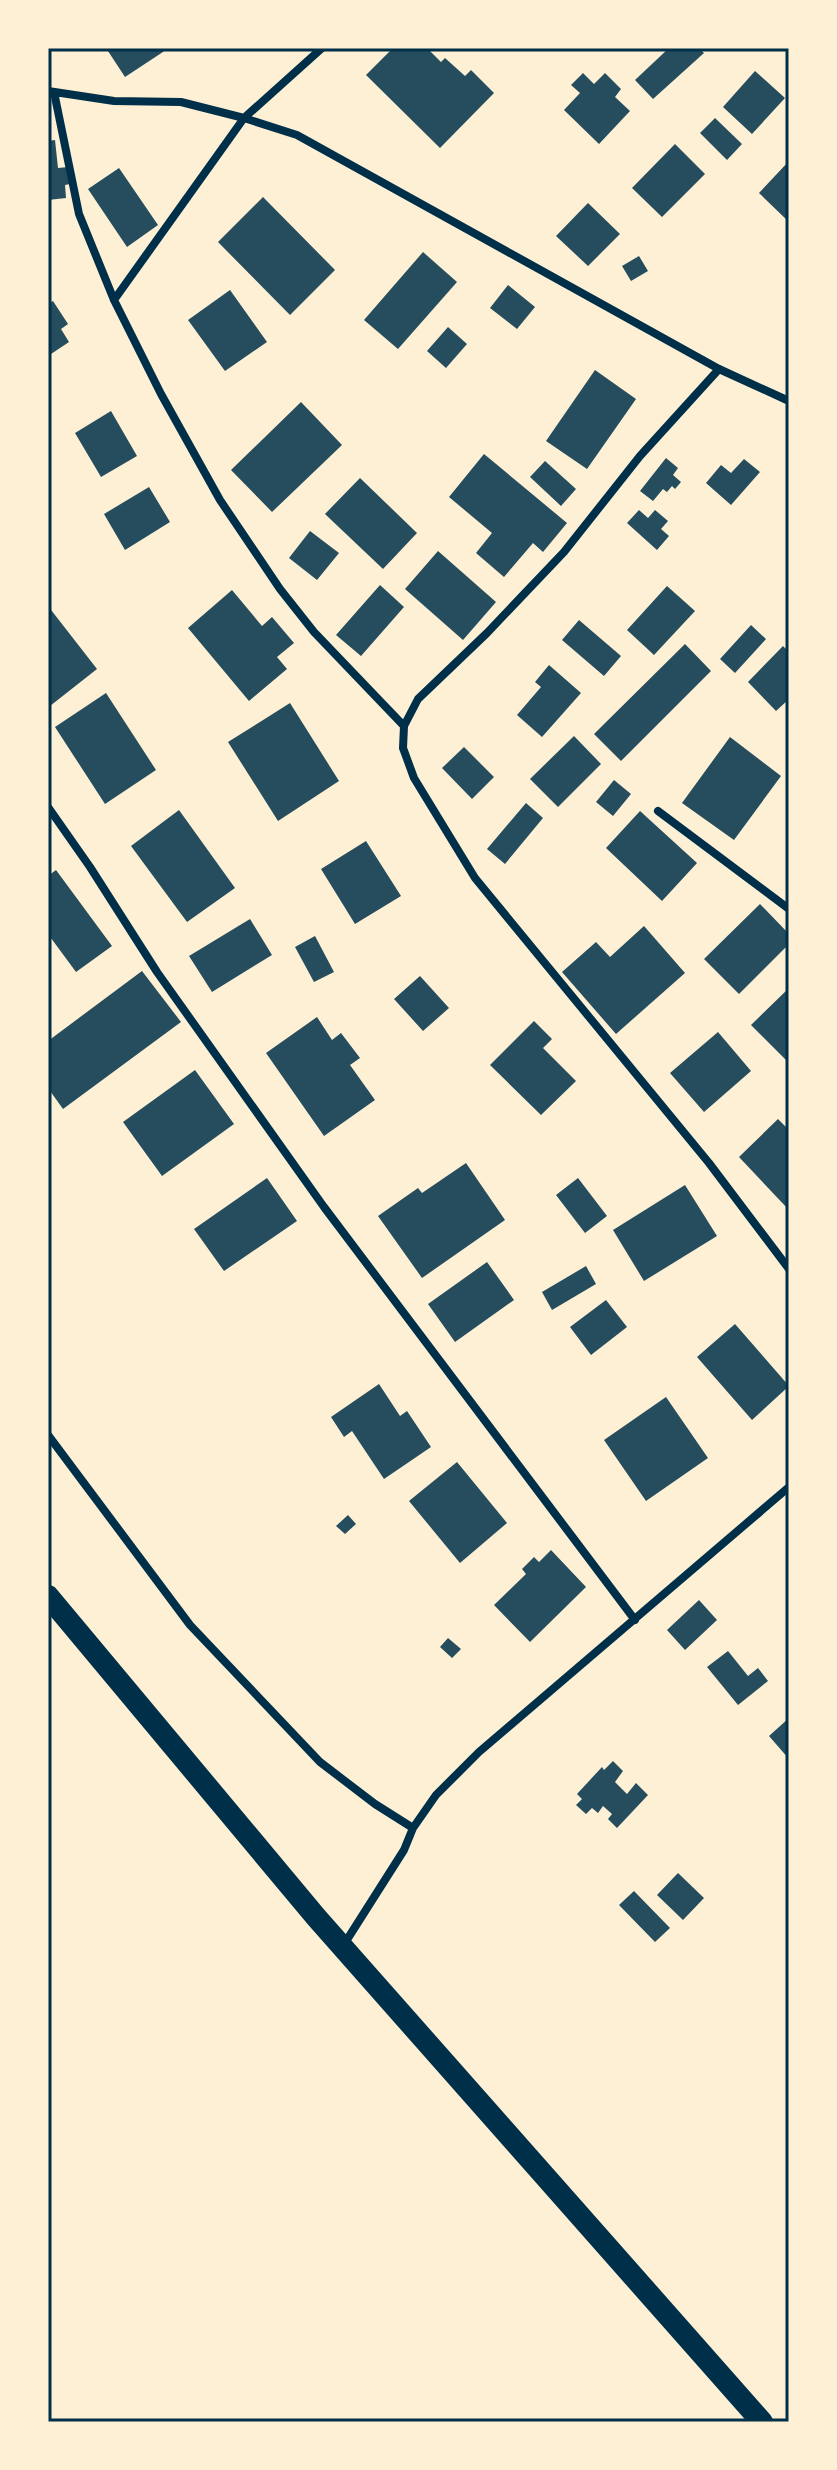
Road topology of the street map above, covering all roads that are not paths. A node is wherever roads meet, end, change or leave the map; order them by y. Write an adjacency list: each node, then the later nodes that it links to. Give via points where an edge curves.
1 (322, 48): 3 (street)
2 (51, 91): 3 (street, via 114,101 181,102); 4 (street, via 79,214)
3 (244, 118): 4 (street); 5 (street, via 297,135)
4 (114, 300): 7 (street, via 247,543 314,632)
5 (719, 369): 6 (street); 7 (street, via 640,456 564,552 418,699)
6 (789, 401)
7 (404, 726): 11 (street, via 403,748 414,778 475,878)
8 (48, 807): 15 (street, via 324,1207)
9 (658, 811): 10 (street)
10 (789, 909)
11 (789, 1269)
12 (48, 1435): 16 (street, via 190,1625 320,1762)
13 (789, 1487): 15 (street)
14 (48, 1596): 17 (highway)
15 (635, 1620): 16 (street, via 479,1752 436,1795)
16 (413, 1828): 17 (street)
17 (343, 1947): 18 (highway)
18 (762, 2422)

